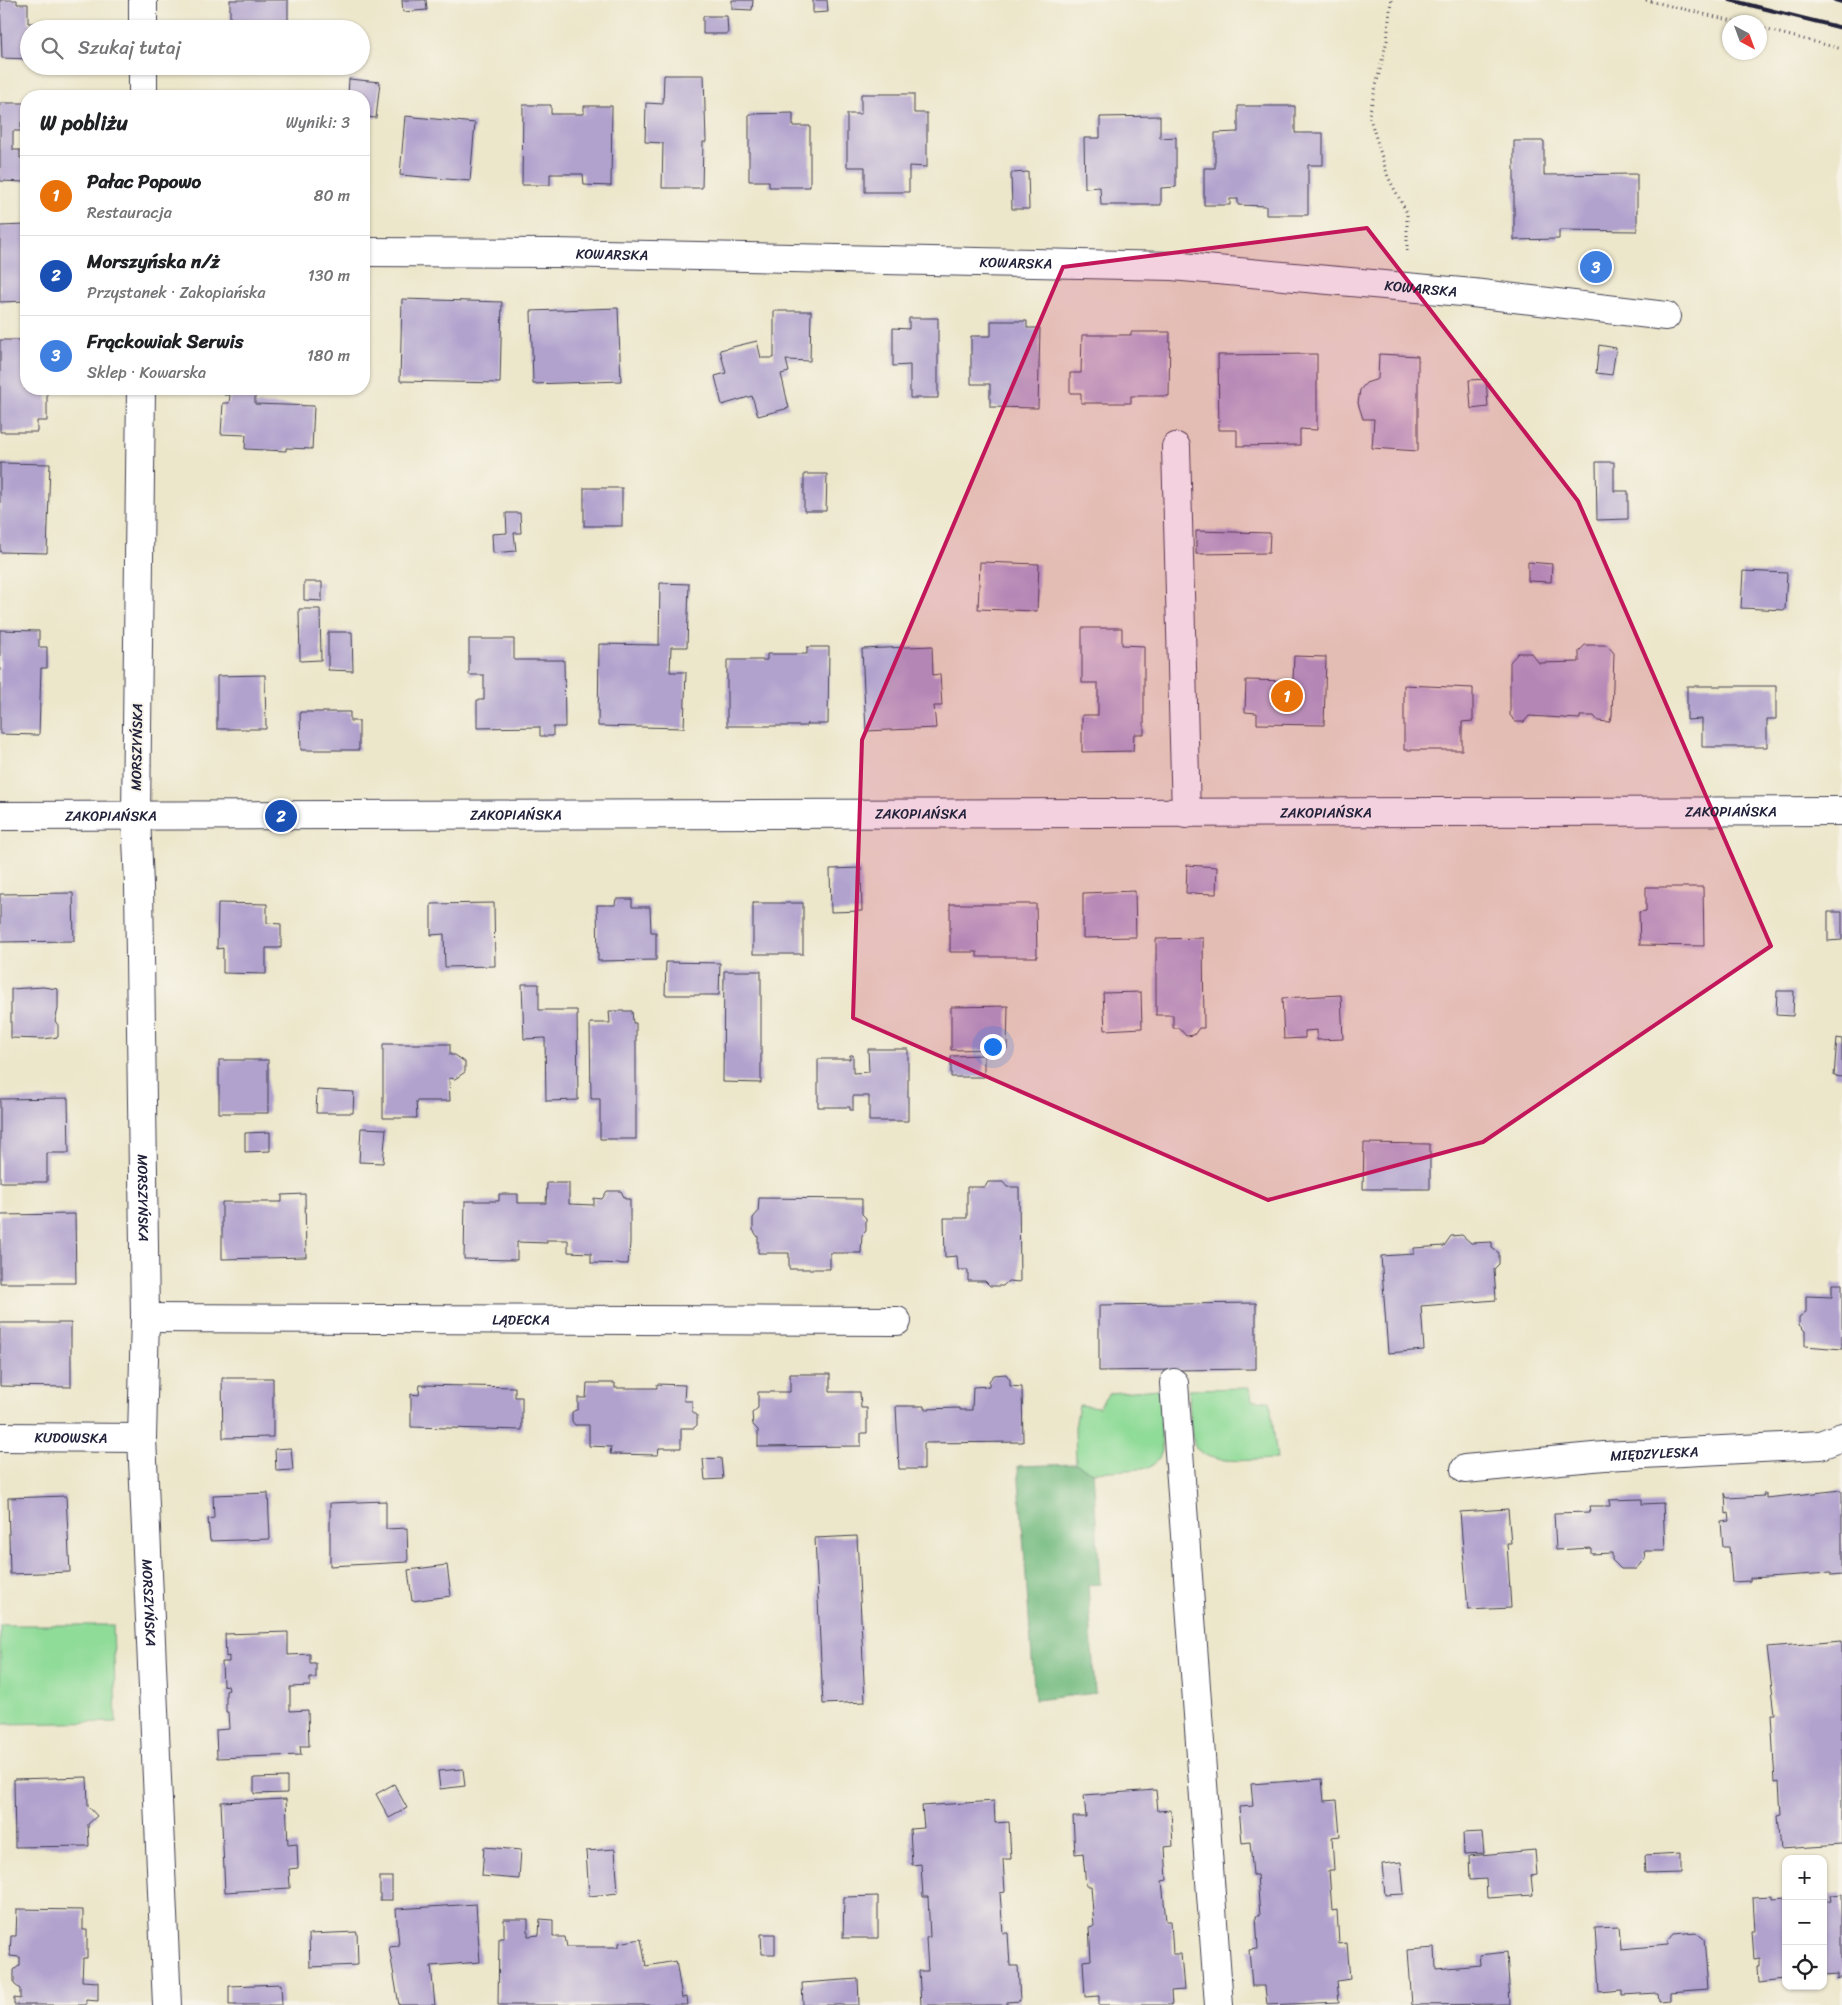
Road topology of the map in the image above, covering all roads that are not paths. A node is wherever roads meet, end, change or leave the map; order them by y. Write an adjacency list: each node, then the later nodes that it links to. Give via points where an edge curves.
1 (143, 0): 2 (street)
2 (143, 20)
3 (143, 75): 4 (street)
4 (143, 90)
5 (370, 252): 6 (street, KOWARSKA, via 1172,266 1406,287)
6 (1666, 316)
7 (141, 395): 11 (street, MORSZYŃSKA)
8 (1176, 447): 10 (street)
9 (1842, 811): 10 (street, ZAKOPIAŃSKA)
10 (1186, 814): 11 (street, ZAKOPIAŃSKA)
11 (136, 815): 12 (street, ZAKOPIAŃSKA); 13 (street, MORSZYŃSKA, via 140,885)
12 (0, 816)
13 (145, 1318): 14 (street, LĄDECKA); 18 (street, MORSZYŃSKA)
14 (897, 1321)
15 (1174, 1383): 21 (street)
16 (0, 1437): 18 (street, KUDOWSKA)
17 (1842, 1437): 19 (street, MIĘDZYLESKA, via 1820,1445 1604,1456)
18 (142, 1438): 20 (street, MORSZYŃSKA)
19 (1465, 1469)
20 (167, 2005)
21 (1219, 2005)

